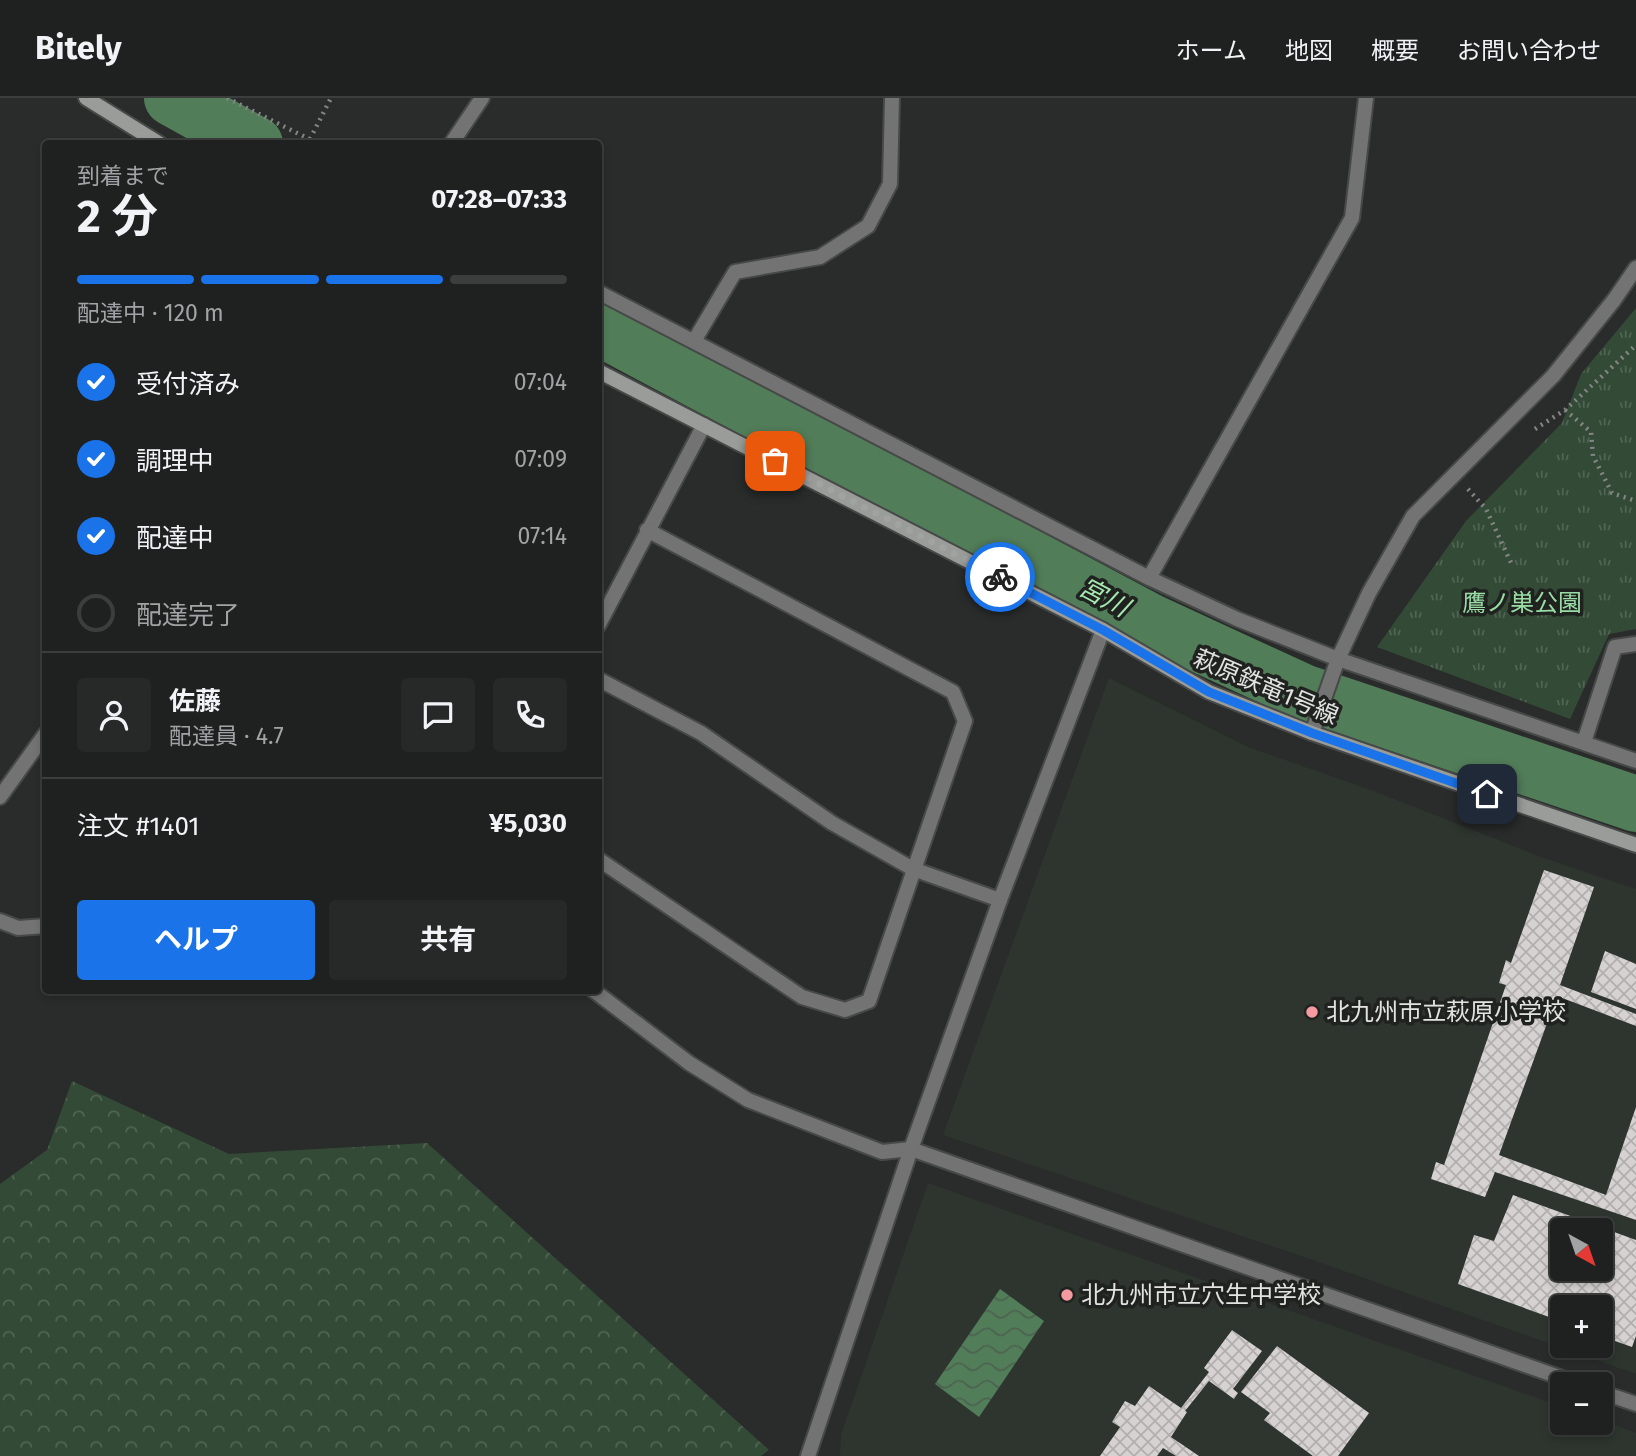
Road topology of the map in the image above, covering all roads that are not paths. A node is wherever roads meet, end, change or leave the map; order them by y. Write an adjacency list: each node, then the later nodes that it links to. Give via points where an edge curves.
1 (86, 98): 5 (street)
2 (482, 98): 6 (street)
3 (892, 98): 9 (street, via 890,184 868,226 820,257 735,272)
4 (1366, 98): 13 (street, via 1352,218)
5 (154, 140)
6 (454, 140)
7 (1636, 268): 17 (street, via 1553,376 1413,516)
8 (602, 294): 9 (street)
9 (694, 341): 13 (street)
10 (602, 373): 11 (street, 萩原鉄竜1号線)
11 (704, 425): 12 (street); 15 (street, 萩原鉄竜1号線)
12 (647, 530): 14 (street); 26 (street, via 953,692 965,721)
13 (1149, 578): 17 (street)
14 (602, 618)
15 (1103, 630): 19 (street, 萩原鉄竜1号線, via 1209,692); 27 (street)
16 (1636, 644): 21 (street, via 1615,647)
17 (1338, 659): 19 (street); 21 (street)
18 (602, 682): 26 (street, via 701,733 832,822)
19 (1312, 733): 24 (street, 萩原鉄竜1号線)
20 (42, 739): 23 (street)
21 (1584, 743): 22 (street)
22 (1636, 761)
23 (0, 797)
24 (1636, 845)
25 (602, 862): 26 (street, via 802,997 845,1010 869,1000)
26 (913, 869): 27 (street)
27 (1000, 900): 31 (street)
28 (0, 921): 29 (street, via 18,928)
29 (42, 926)
30 (598, 994): 31 (street, via 689,1063 748,1100 882,1152)
31 (911, 1149): 32 (street); 35 (street)
32 (1550, 1374)
33 (1613, 1396): 34 (street)
34 (1636, 1404)
35 (808, 1456)

